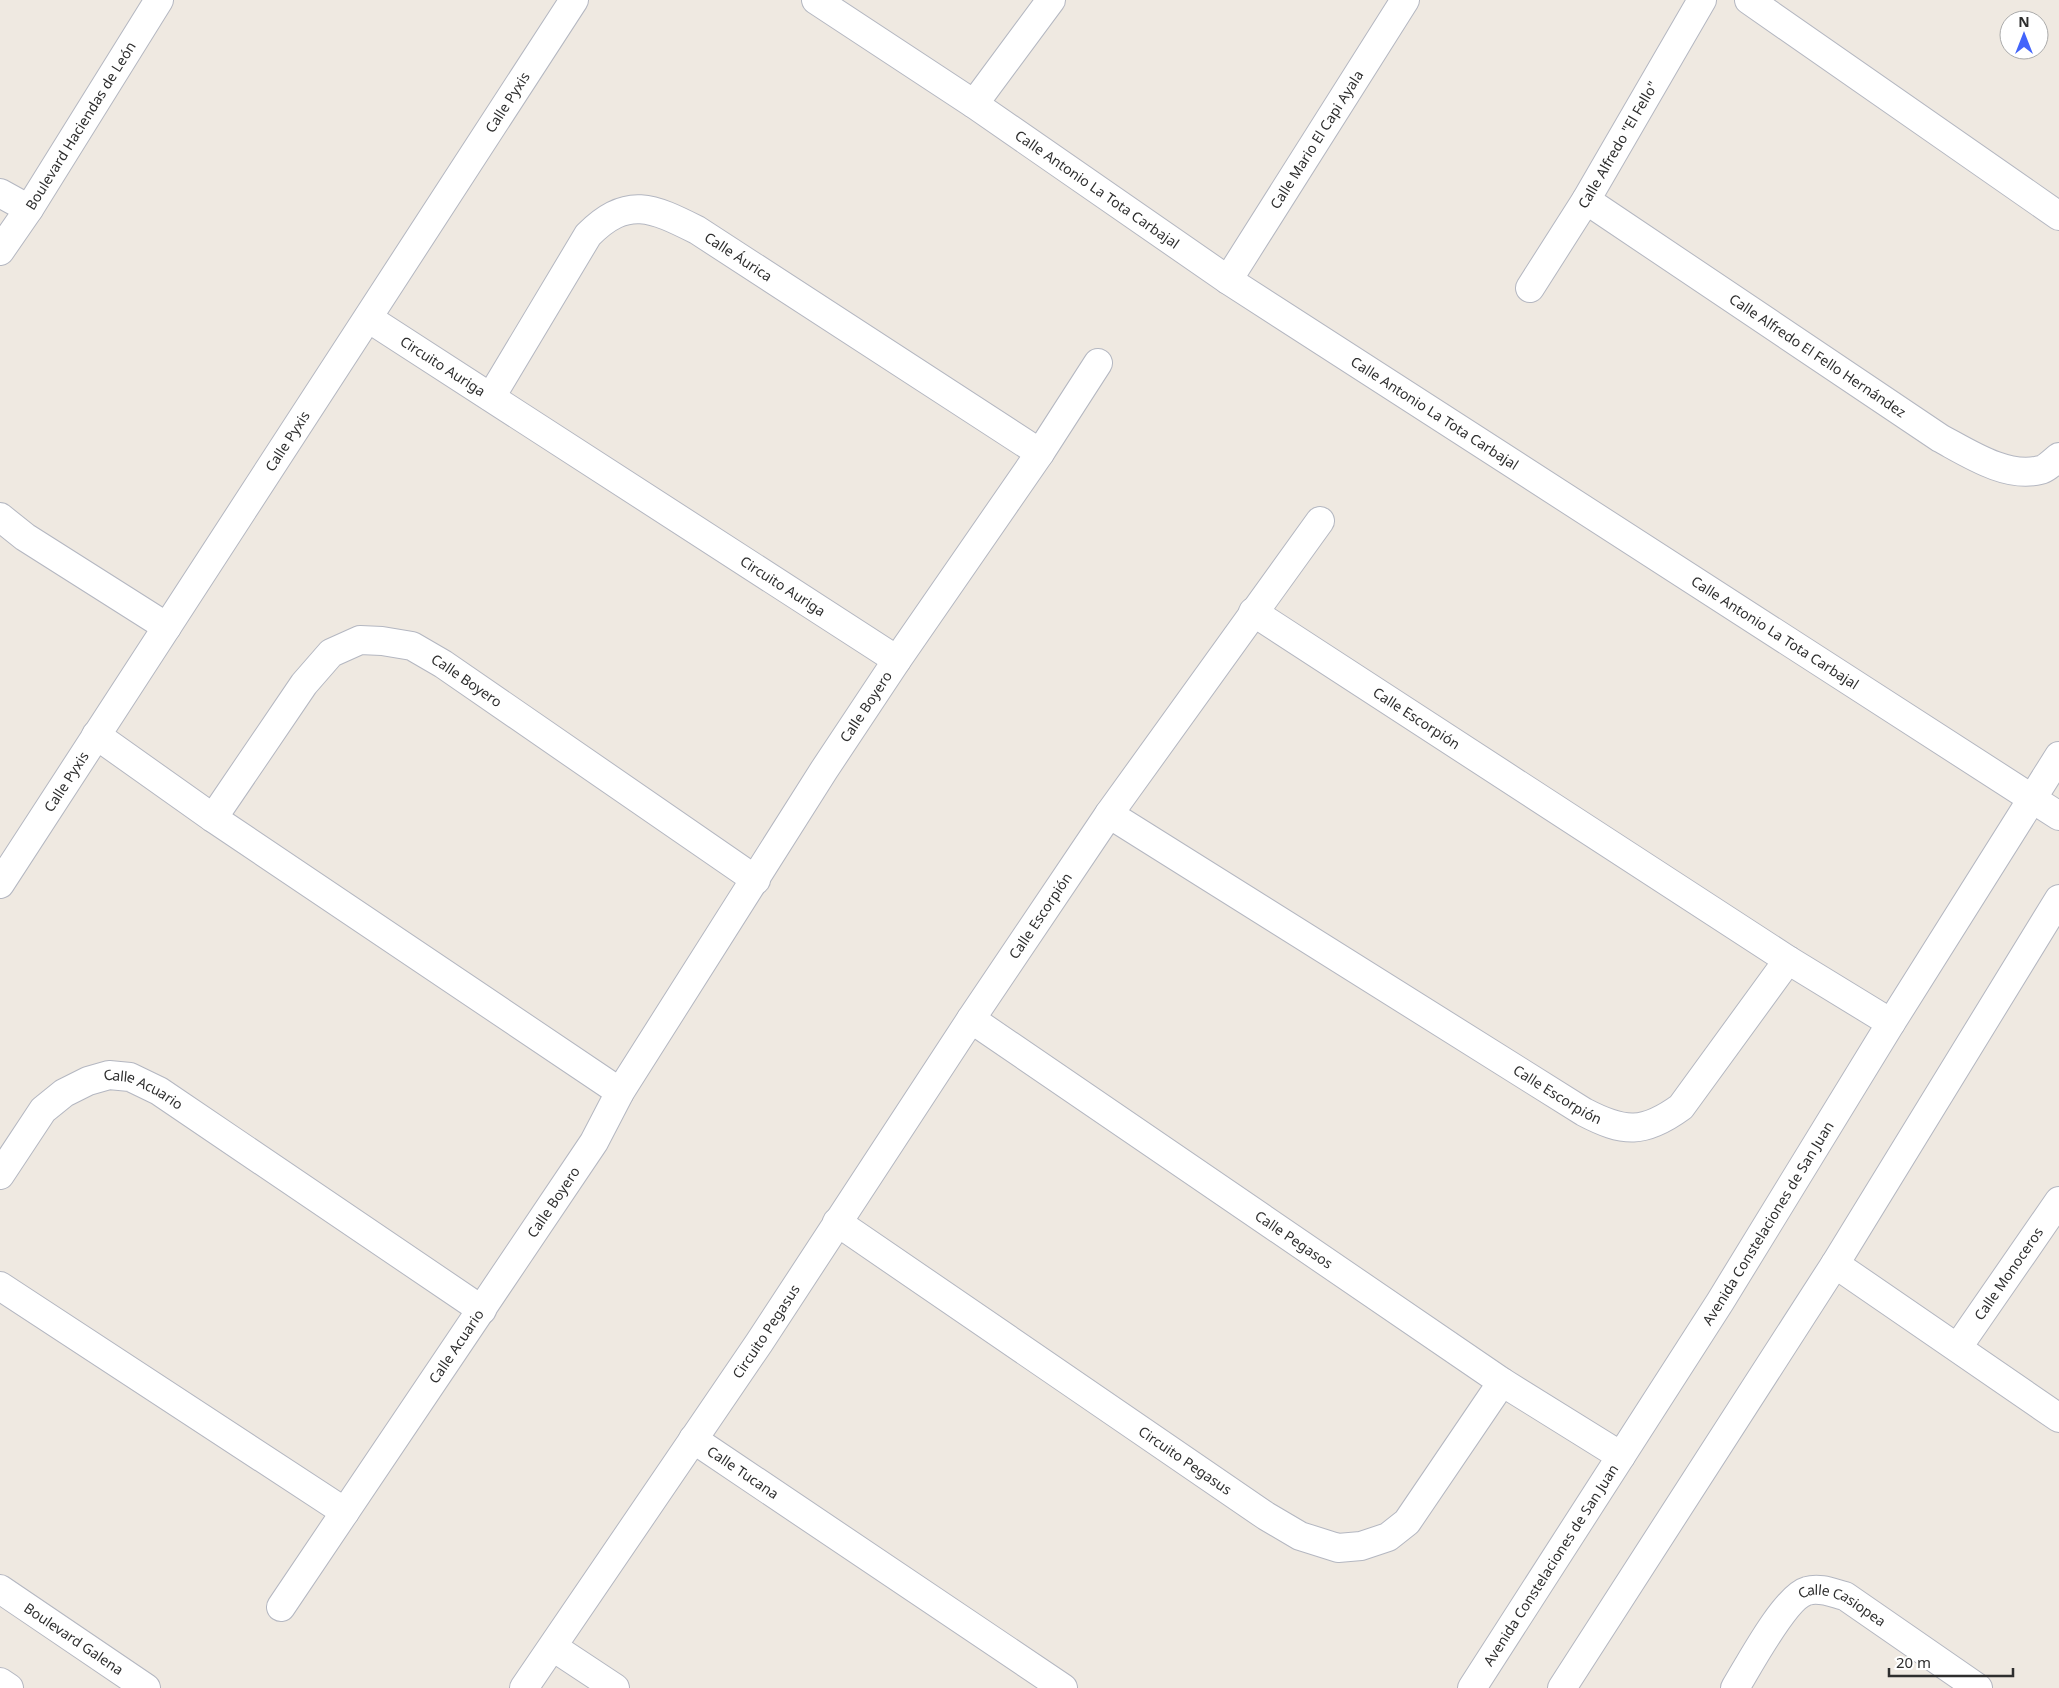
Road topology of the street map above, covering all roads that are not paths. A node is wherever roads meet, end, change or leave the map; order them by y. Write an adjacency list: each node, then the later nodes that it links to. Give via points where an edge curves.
1 (158, 0): 11 (street, Boulevard Haciendas de León)
2 (574, 0): 16 (street, Calle Pyxis)
3 (816, 0): 8 (street, Calle Antonio La Tota Carbajal)
4 (1051, 0): 8 (street)
5 (1404, 0): 14 (street, Calle Mario El Capi Ayala)
6 (1702, 0): 10 (street, Calle Alfredo "El Fello")
7 (1749, 0): 12 (street)
8 (974, 104): 14 (street, Calle Antonio La Tota Carbajal)
9 (0, 193): 11 (street)
10 (1586, 200): 15 (street, Calle Alfredo "El Fello"); 20 (street, Calle Alfredo El Fello Hernández, via 1940,438 1987,464 2017,471 2041,470)
11 (29, 209): 13 (street, Boulevard Haciendas de León)
12 (2059, 216)
13 (0, 251)
14 (1228, 280): 28 (street, Calle Antonio La Tota Carbajal)
15 (1530, 288)
16 (368, 318): 18 (street, Circuito Auriga); 24 (street, Calle Pyxis)
17 (1098, 363): 19 (street)
18 (491, 397): 19 (street, Calle Áurica, via 588,235 609,217 638,208 668,215 697,230); 25 (street, Circuito Auriga)
19 (1040, 453): 25 (street)
20 (2059, 457)
21 (0, 517): 24 (street)
22 (1320, 521): 23 (street)
23 (1253, 612): 29 (street, Calle Escorpión); 35 (street, Calle Escorpión)
24 (167, 626): 26 (street, Calle Pyxis)
25 (897, 660): 32 (street, Calle Boyero)
26 (96, 735): 31 (street); 33 (street, Calle Pyxis)
27 (2059, 756): 28 (street, Avenida Constelaciones de San Juan)
28 (2032, 799): 30 (street, Calle Antonio La Tota Carbajal); 37 (street, Avenida Constelaciones de San Juan)
29 (1109, 814): 35 (street, Calle Escorpión, via 1584,1112 1621,1128 1644,1127 1665,1119 1681,1106); 36 (street, Calle Escorpión)
30 (2059, 816)
31 (213, 818): 32 (street, Calle Boyero, via 304,684 331,653 360,640 382,641 412,646 443,664); 38 (street)
32 (756, 880): 38 (street, Calle Boyero)
33 (0, 884)
34 (2059, 899): 42 (street)
35 (1788, 960): 37 (street, Calle Escorpión)
36 (971, 1019): 41 (street, Circuito Pegasus); 46 (street, Calle Pegasos)
37 (1890, 1023): 49 (street, Avenida Constelaciones de San Juan, via 1720,1302)
38 (620, 1092): 44 (street, Calle Boyero, via 594,1142)
39 (0, 1175): 44 (street, Calle Acuario, via 43,1110 64,1093 109,1074 130,1076 158,1091)
40 (2059, 1201): 45 (street, Calle Monoceros)
41 (837, 1222): 46 (street, Circuito Pegasus, via 1266,1516 1300,1536 1338,1548 1361,1546 1388,1538 1407,1522); 48 (street, Circuito Pegasus)
42 (1835, 1264): 45 (street); 61 (street)
43 (0, 1286): 50 (street)
44 (482, 1310): 50 (street, Calle Acuario)
45 (1958, 1347): 47 (street)
46 (1502, 1382): 49 (street, Calle Pegasos)
47 (2059, 1418)
48 (693, 1439): 53 (street, Calle Tucana); 59 (street, Calle Tucana)
49 (1620, 1456): 60 (street, Avenida Constelaciones de San Juan)
50 (345, 1512): 52 (street, Calle Acuario)
51 (0, 1589): 56 (street, Boulevard Galena)
52 (281, 1607)
53 (553, 1647): 57 (street, Calle Tucana); 58 (street)
54 (0, 1682): 55 (street)
55 (9, 1688)
56 (146, 1688)
57 (524, 1688)
58 (615, 1688)
59 (1063, 1688)
60 (1472, 1688)
61 (1562, 1688)
62 (1735, 1688): 63 (street, Calle Casiopea, via 1794,1598 1807,1591 1823,1590 1845,1596)
63 (1978, 1688)

